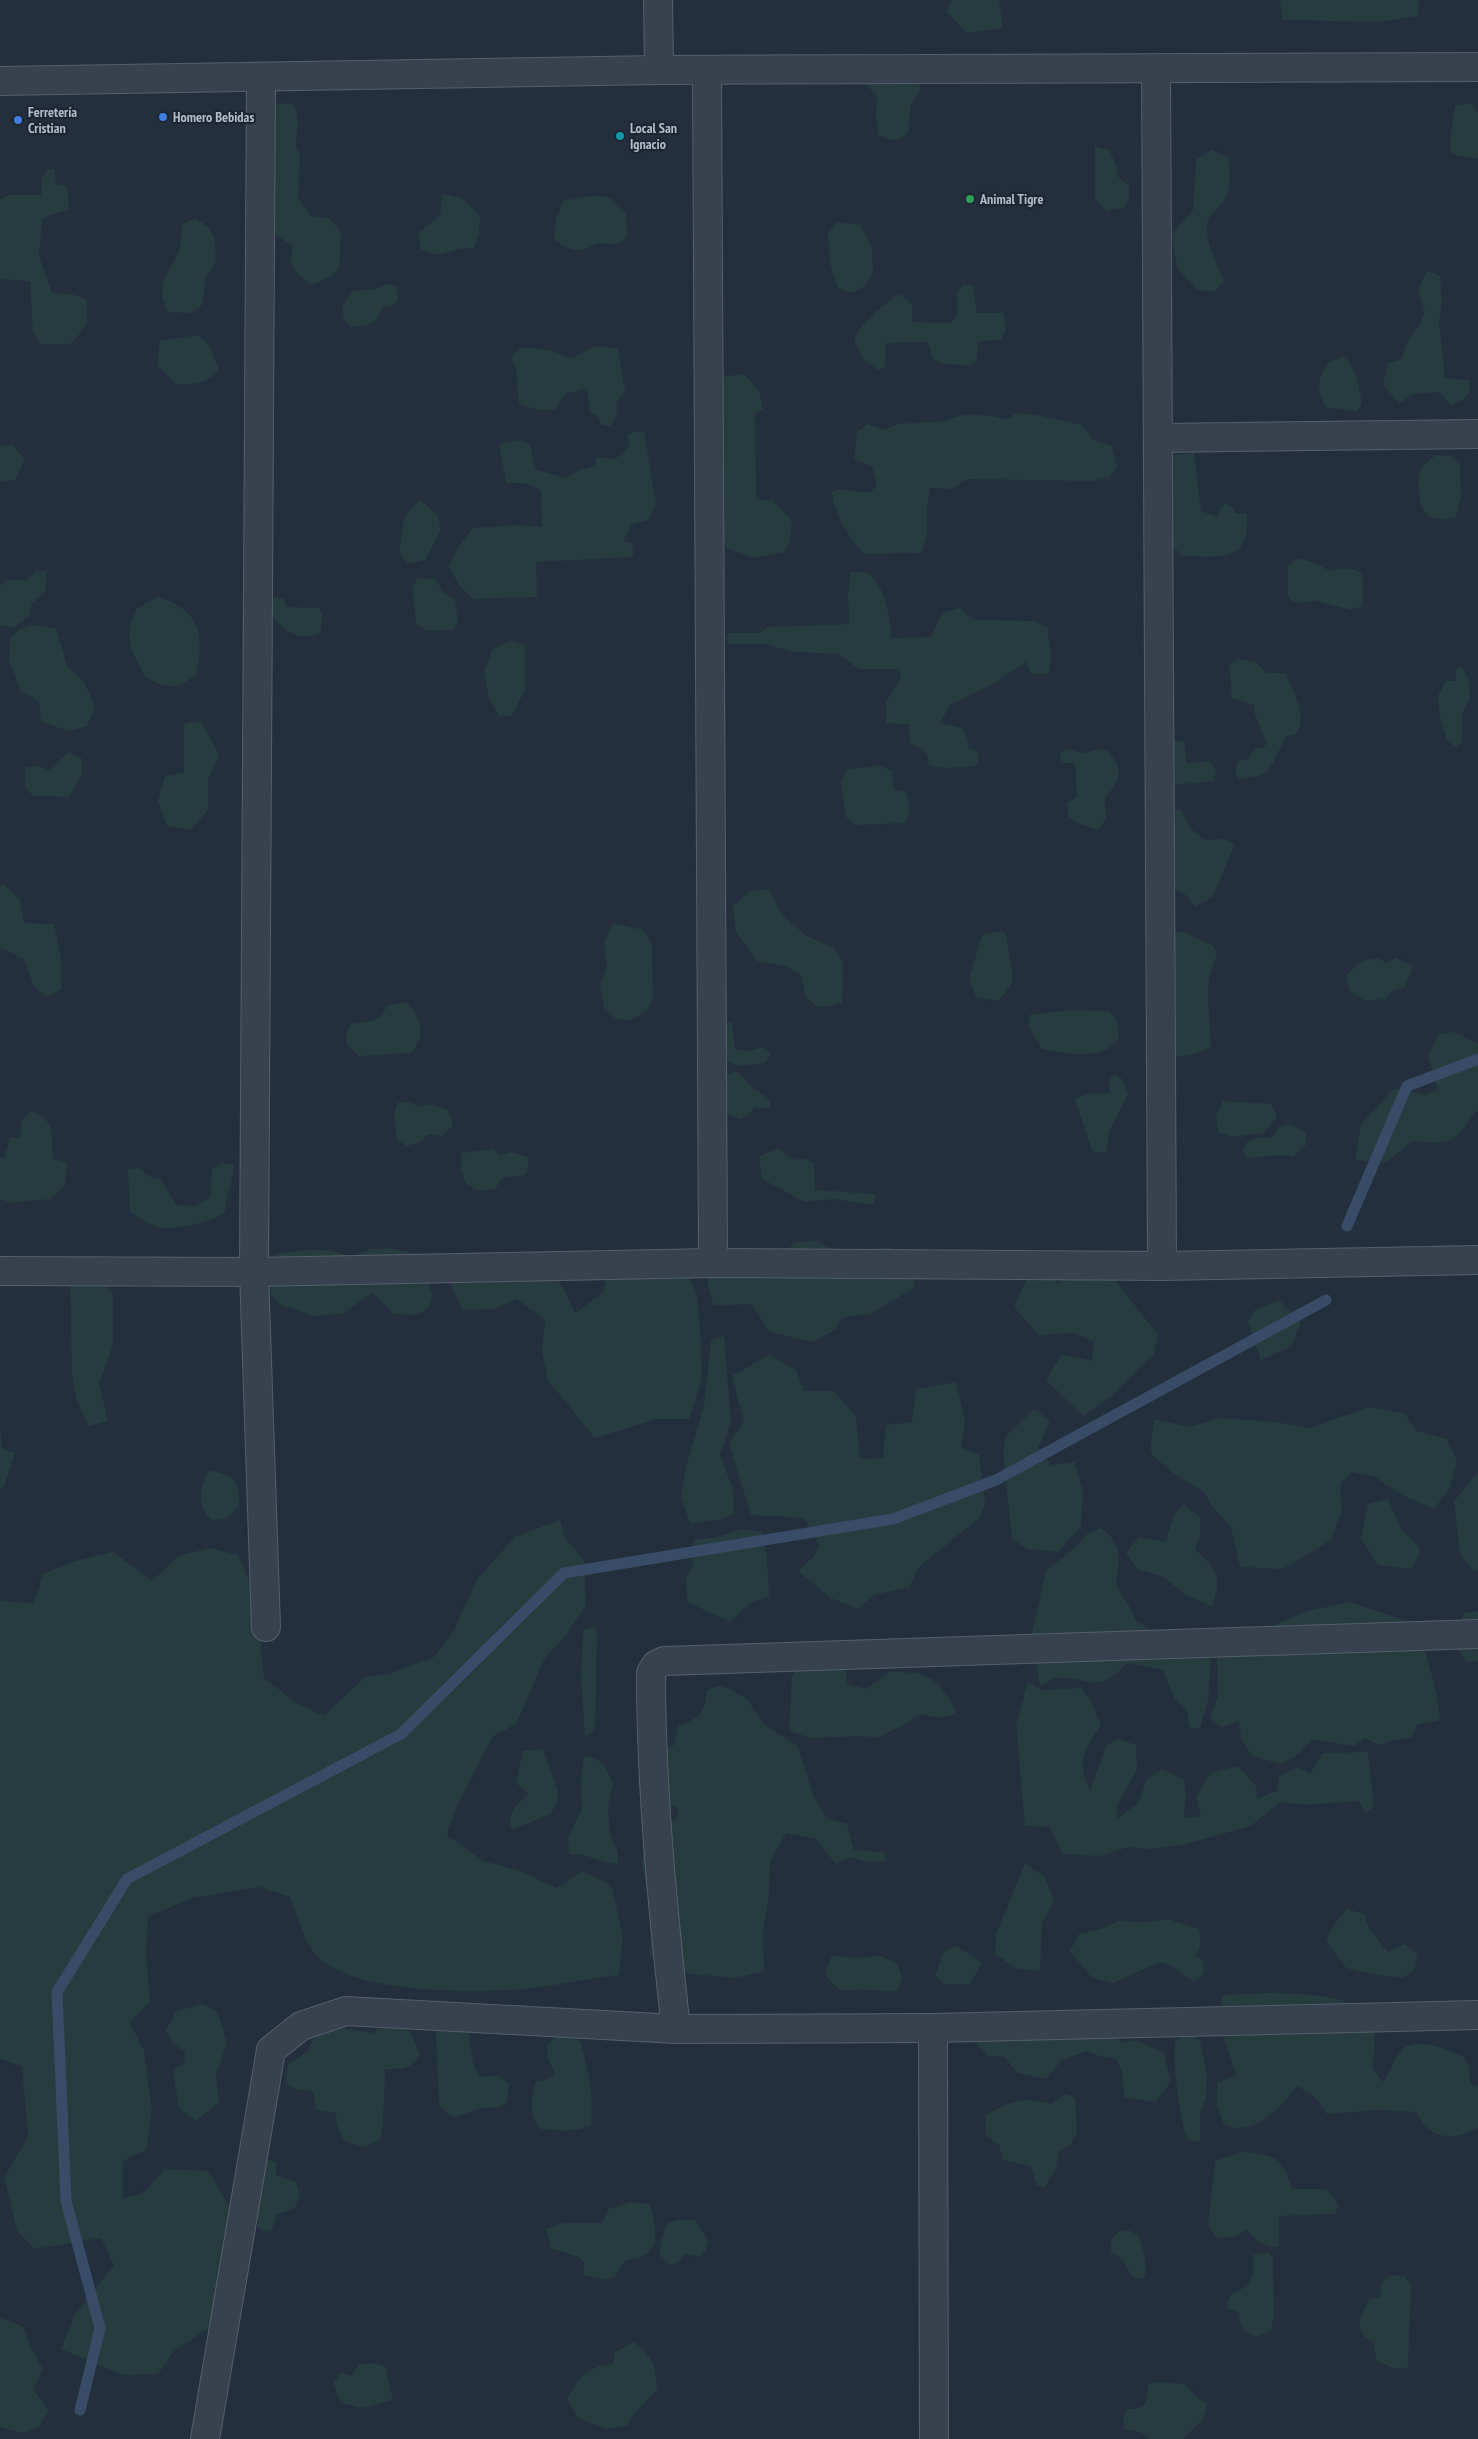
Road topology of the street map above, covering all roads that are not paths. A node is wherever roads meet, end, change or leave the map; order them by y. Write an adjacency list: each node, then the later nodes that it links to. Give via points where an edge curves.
1 (658, 0): 4 (street)
2 (1478, 67): 3 (street)
3 (1156, 69): 5 (street); 9 (street)
4 (659, 70): 5 (street); 6 (street)
5 (707, 70): 11 (street)
6 (261, 77): 7 (street); 14 (street)
7 (0, 81)
8 (1478, 434): 9 (street)
9 (1158, 438): 12 (street)
10 (1478, 1260): 12 (street)
11 (713, 1263): 12 (street); 14 (street)
12 (1162, 1266)
13 (0, 1270): 14 (street)
14 (254, 1272): 15 (street)
15 (266, 1627)
16 (1478, 1634): 19 (street, via 664,1661 651,1673 651,1733 664,1922)
17 (1478, 2015): 18 (street)
18 (933, 2028): 19 (street); 21 (street)
19 (676, 2029): 20 (street, via 346,2011 301,2026 271,2050)
20 (206, 2439)
21 (934, 2439)

